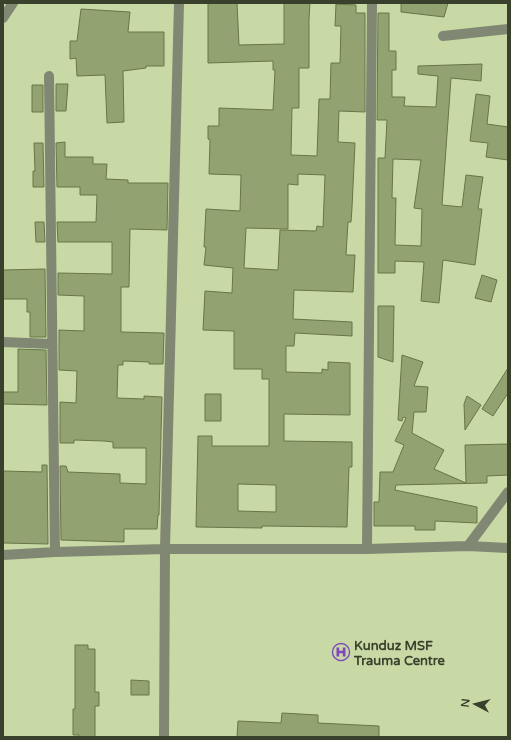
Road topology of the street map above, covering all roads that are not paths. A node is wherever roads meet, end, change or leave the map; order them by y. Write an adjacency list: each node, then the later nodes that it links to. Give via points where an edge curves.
1 (13, 3): 4 (street)
2 (178, 3): 13 (street)
3 (372, 3): 14 (street)
4 (3, 18)
5 (508, 29): 6 (street)
6 (443, 36)
7 (49, 76): 9 (street)
8 (3, 342): 9 (street)
9 (52, 344): 15 (street)
10 (508, 492): 11 (street)
11 (468, 546): 12 (street); 14 (street)
12 (508, 548)
13 (165, 549): 14 (street); 15 (street); 17 (street)
14 (367, 549)
15 (55, 552): 16 (street)
16 (3, 555)
17 (164, 737)

